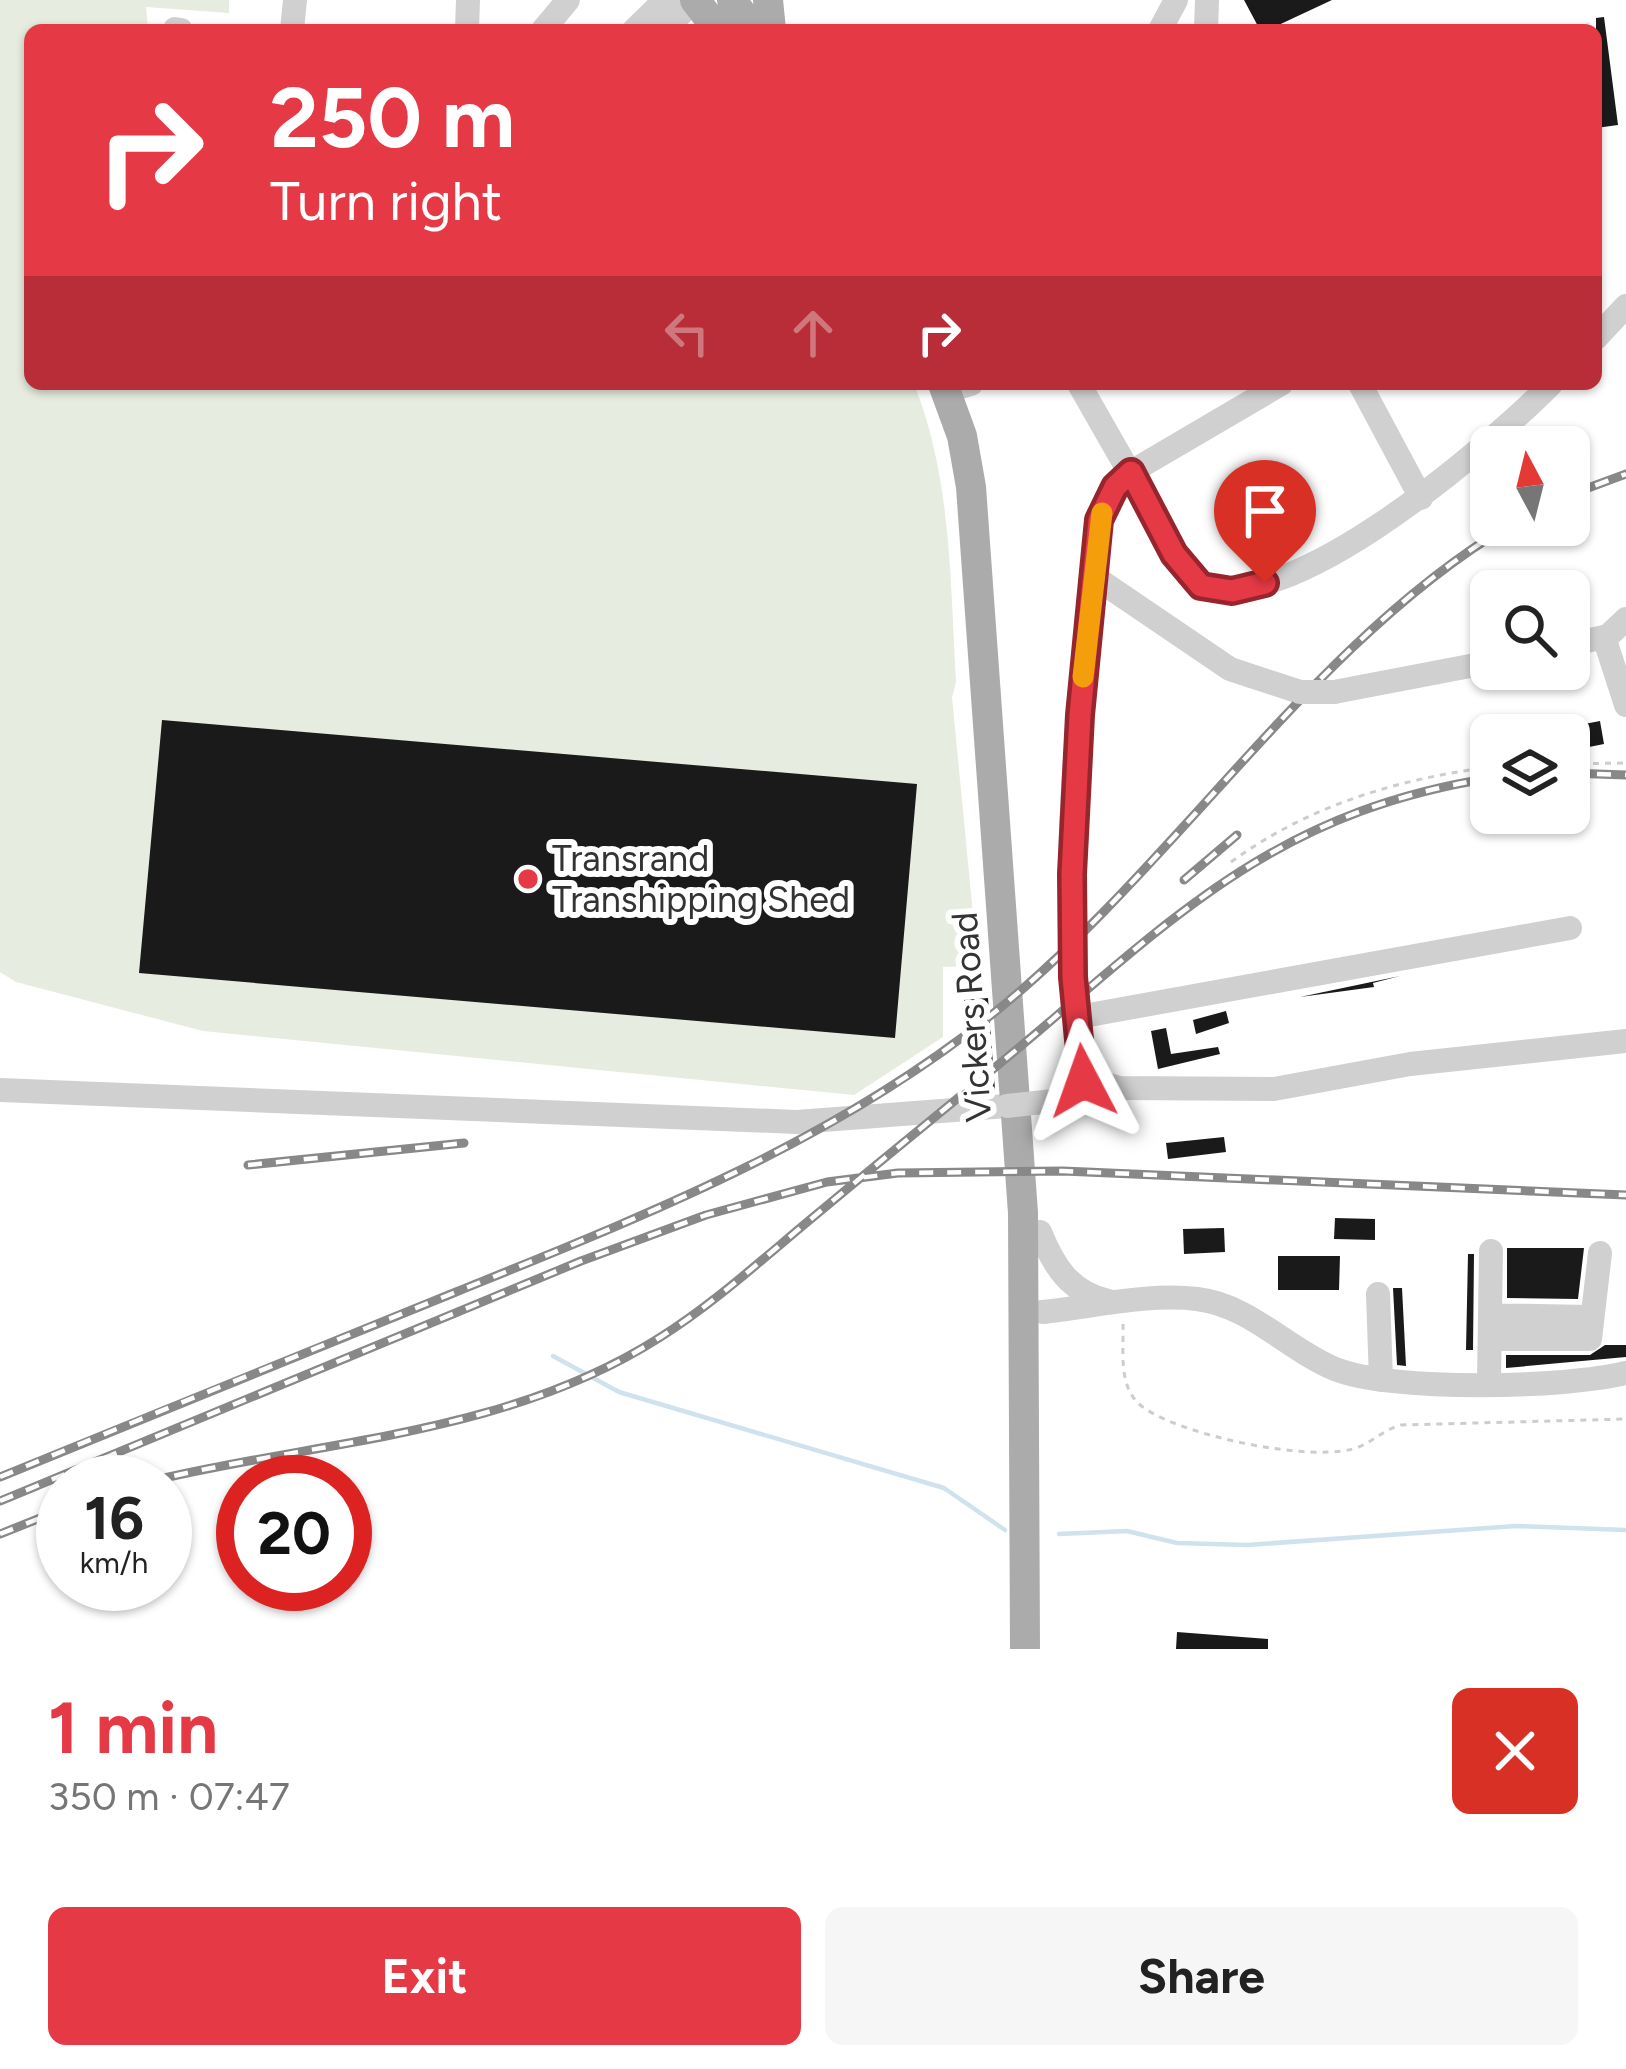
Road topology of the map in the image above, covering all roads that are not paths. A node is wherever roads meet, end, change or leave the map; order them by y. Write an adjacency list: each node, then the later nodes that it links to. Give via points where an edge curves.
1 (568, 0): 4 (street)
2 (665, 0): 5 (street)
3 (695, 0): 6 (street); 7 (main road)
4 (549, 24)
5 (640, 24)
6 (670, 24)
7 (713, 24)
8 (1626, 306): 9 (street)
9 (1602, 332)
10 (957, 390): 34 (main road, Vickers Road)
11 (958, 390): 29 (main road, Vickers Road, via 982,457 992,546)
12 (1083, 390): 16 (street)
13 (1269, 390): 16 (street)
14 (1363, 390): 17 (street)
15 (1545, 390): 17 (street)
16 (1131, 472): 17 (street, via 1188,575 1214,591 1265,583); 18 (street, via 1099,520)
17 (1420, 498)
18 (1093, 576): 22 (street, bridge, via 1230,669 1300,692); 25 (street, via 1072,874)
19 (1626, 619): 20 (street)
20 (1604, 637): 21 (street); 23 (street)
21 (1590, 640)
22 (1470, 666)
23 (1626, 705)
24 (1570, 928): 25 (street)
25 (1078, 1016): 27 (street)
26 (1626, 1041): 27 (street, via 1410,1064 1274,1089 1118,1088)
27 (1083, 1077): 28 (street, bridge, via 1062,1100 797,1121)
28 (0, 1090)
29 (1040, 1232): 33 (street, via 1076,1289); 34 (main road, Vickers Road)
30 (1491, 1251): 35 (street)
31 (1600, 1253): 35 (street, via 1590,1317)
32 (1378, 1294): 37 (street)
33 (1122, 1304): 34 (street); 37 (street, via 1198,1299 1222,1306 1330,1367)
34 (1036, 1316): 39 (main road, Vickers Road); 40 (main road, Vickers Road)
35 (1490, 1327): 38 (street)
36 (1626, 1372): 38 (street, via 1596,1380)
37 (1382, 1381): 38 (street)
38 (1490, 1381)
39 (1025, 1649)
40 (1040, 1649)

